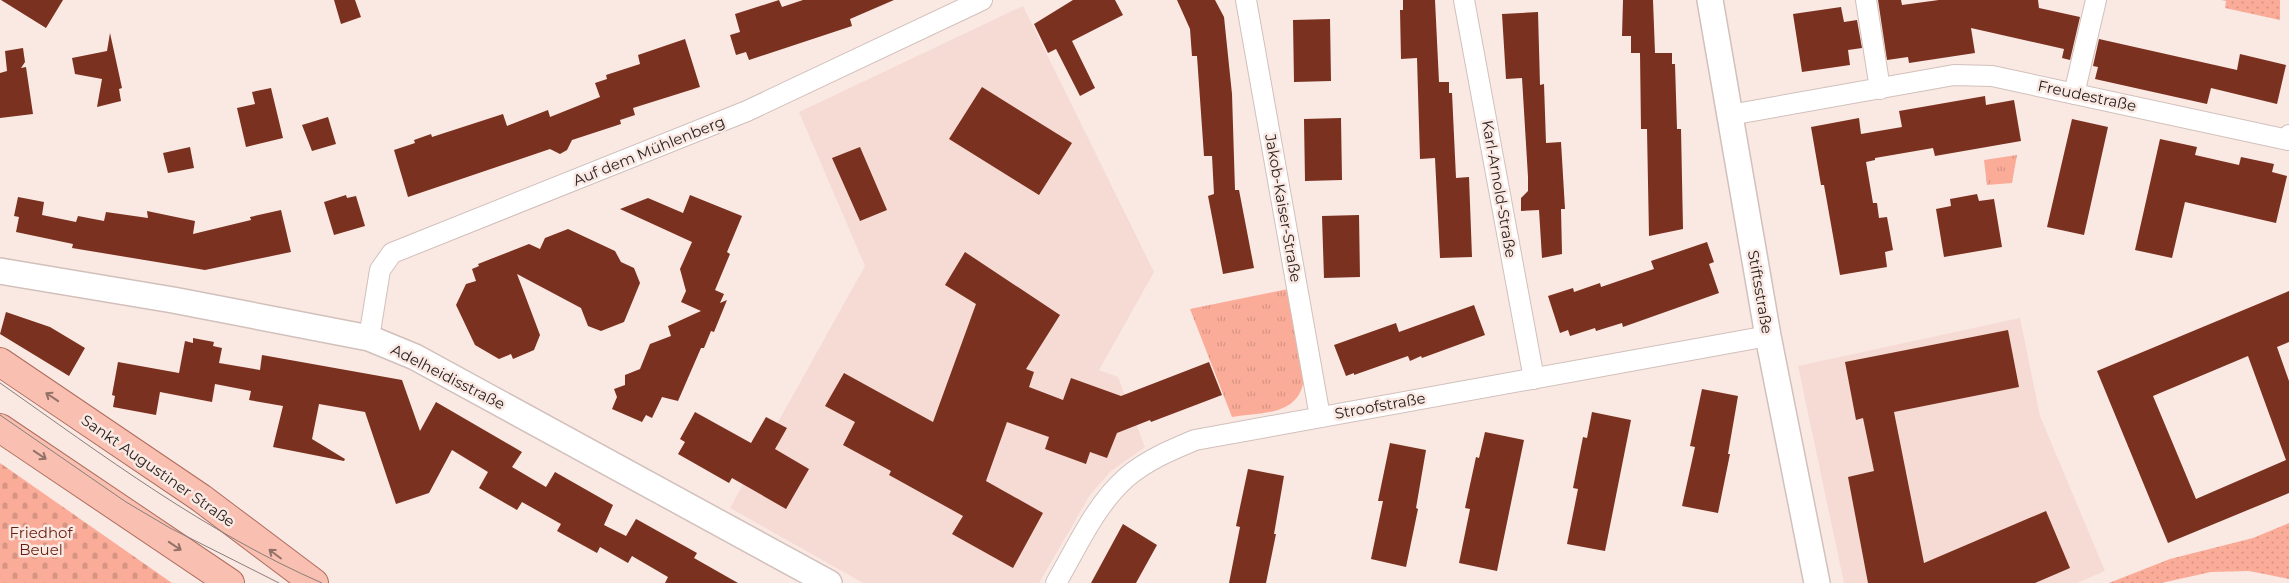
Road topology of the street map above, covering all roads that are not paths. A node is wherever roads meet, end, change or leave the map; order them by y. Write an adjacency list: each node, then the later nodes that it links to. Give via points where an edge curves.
1 (982, 0): 12 (street, Auf dem Mühlenberg, via 747,111 392,253 380,270)
2 (1246, 0): 16 (street, Jakob-Kaiser-Straße)
3 (1464, 0): 15 (street, Karl-Arnold-Straße)
4 (1710, 0): 9 (street, Stiftsstraße)
5 (1866, 0): 7 (street)
6 (2096, 0): 8 (street)
7 (1880, 89): 8 (street, Freudestraße, via 1954,75 1992,76); 9 (street, Freudestraße)
8 (2074, 94): 10 (street, Freudestraße, via 2288,140)
9 (1730, 115): 13 (street, Stiftsstraße)
10 (2289, 135)
11 (0, 271): 12 (street, Adelheidisstraße, via 172,300)
12 (371, 328): 20 (street, Adelheidisstraße, via 415,356)
13 (1768, 336): 15 (street, Stroofstraße); 22 (street, Stiftsstraße)
14 (0, 362): 19 (main road, Sankt Augustiner Straße, one-way to 14, via 200,498)
15 (1534, 379): 16 (street, Stroofstraße)
16 (1320, 417): 21 (street, Stroofstraße, via 1195,440 1158,456 1127,477 1099,508)
17 (0, 428): 18 (main road, one-way to 18)
18 (230, 583)
19 (314, 583)
20 (829, 583)
21 (1056, 583)
22 (1817, 583)

